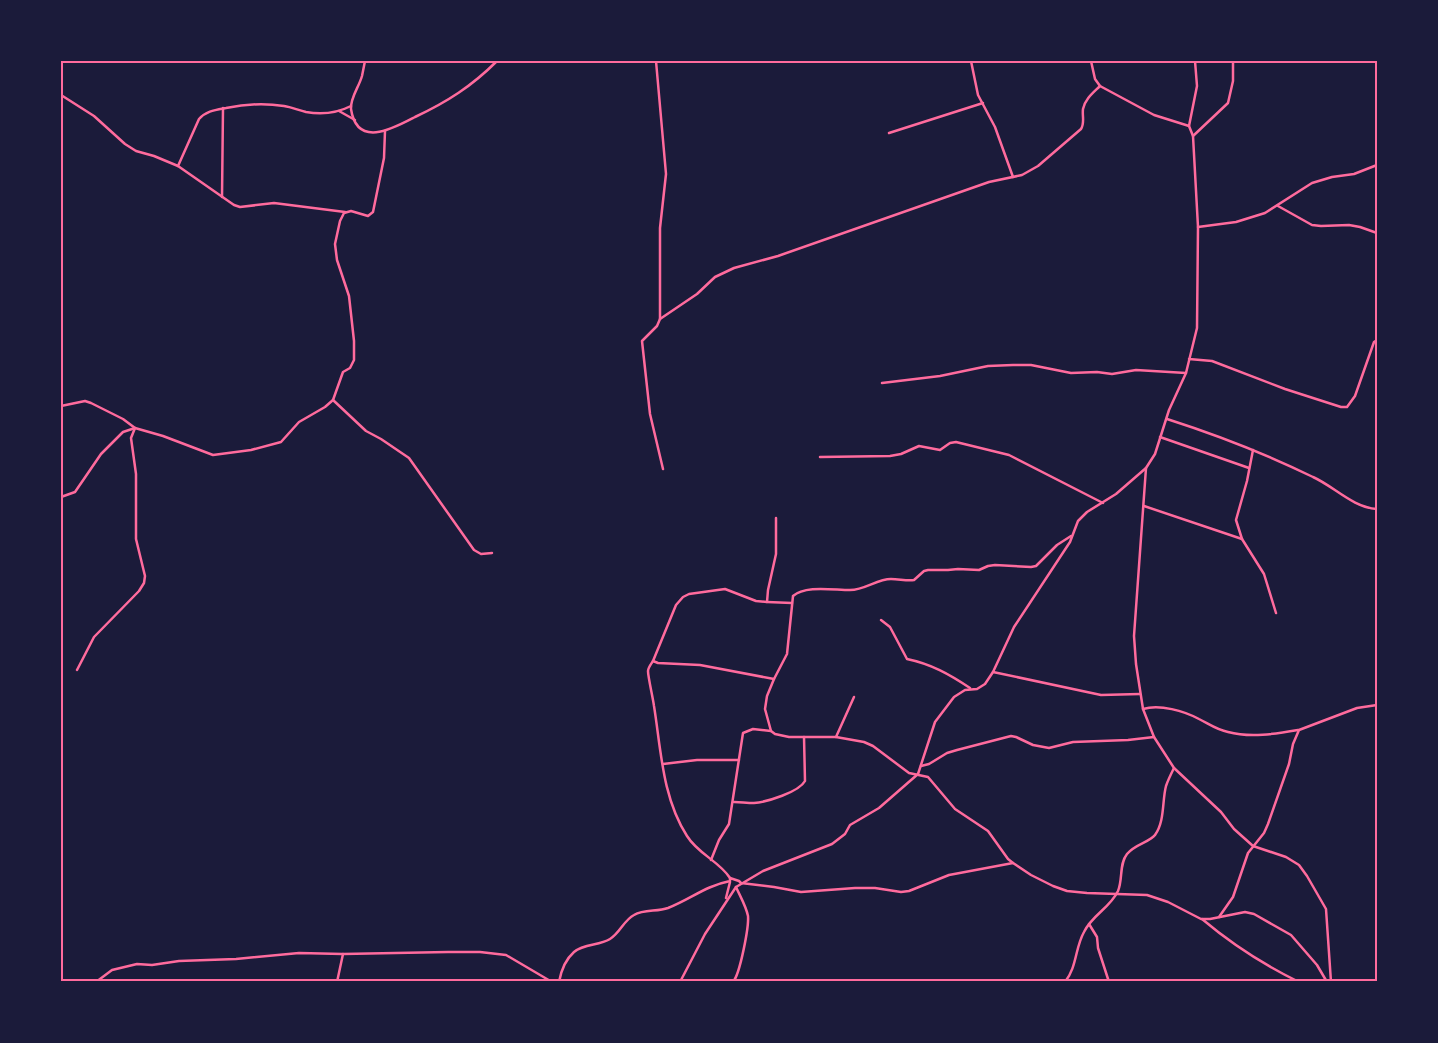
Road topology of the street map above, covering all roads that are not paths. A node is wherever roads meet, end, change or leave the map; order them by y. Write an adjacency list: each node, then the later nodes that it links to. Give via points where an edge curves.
1 (365, 61): 11 (street)
2 (498, 61): 16 (street, via 482,77 444,103)
3 (656, 61): 27 (street, via 666,174 660,228)
4 (971, 61): 10 (street, via 978,95)
5 (1091, 61): 8 (street)
6 (1195, 61): 15 (street, via 1196,94)
7 (1233, 61): 18 (street, via 1228,103)
8 (1100, 86): 15 (street, via 1154,115); 21 (street, via 1086,100 1081,129 1038,166)
9 (61, 95): 20 (street, via 94,116 136,151)
10 (983, 103): 17 (street); 21 (street, via 996,127)
11 (351, 106): 13 (street); 14 (street)
12 (223, 108): 13 (street, via 246,104 284,106 310,112); 20 (street, via 199,119); 22 (street)
13 (339, 111): 14 (street)
14 (355, 120): 16 (street, via 358,127 366,131)
15 (1189, 126): 18 (street)
16 (385, 131): 24 (street, via 384,158 374,212 368,216)
17 (889, 133)
18 (1192, 136): 25 (street)
19 (1377, 165): 23 (street, via 1354,174 1312,183)
20 (178, 166): 22 (street)
21 (1013, 177): 27 (street, via 989,182 778,256 734,268 716,277)
22 (222, 197): 24 (street, via 240,207 274,203)
23 (1278, 206): 25 (street, via 1236,222); 26 (street, via 1312,225 1360,226)
24 (346, 212): 32 (street, via 341,217 335,244 339,269 349,296 354,360 343,372)
25 (1198, 227): 29 (street, via 1198,328)
26 (1377, 233)
27 (660, 320): 41 (street, via 642,340 650,414)
28 (1377, 340): 29 (street, via 1355,396 1347,407 1284,389 1212,361)
29 (1190, 359): 30 (street)
30 (1186, 374): 31 (street, via 1136,370 1112,374 1071,374 1031,365 1013,365); 34 (street)
31 (882, 383)
32 (333, 400): 35 (street, via 299,422 281,442 251,450 213,455); 49 (street, via 366,432 409,458 474,550 481,554)
33 (61, 406): 35 (street, via 85,401)
34 (1167, 419): 36 (street); 37 (street)
35 (135, 428): 42 (street, via 123,432 101,454 75,492); 55 (street, via 131,438 136,474 136,540 144,583 94,637)
36 (1160, 437): 39 (street); 40 (street)
37 (1253, 450): 40 (street); 45 (street, via 1321,480 1366,508)
38 (820, 457): 43 (street, via 890,456 919,446 940,450 950,443 964,443 1009,455)
39 (1146, 468): 43 (street); 44 (street)
40 (1249, 468): 48 (street, via 1236,520)
41 (662, 469)
42 (61, 497)
43 (1103, 502): 47 (street, via 1087,512)
44 (1143, 506): 48 (street); 59 (street, via 1134,636)
45 (1377, 509)
46 (776, 518): 50 (street, via 776,554)
47 (1071, 536): 51 (street, via 1031,567 996,565 979,570 928,570 914,580 889,579 863,589 797,592); 56 (street, via 1014,627)
48 (1242, 539): 52 (street, via 1264,574)
49 (492, 552)
50 (767, 602): 51 (street); 54 (street, via 725,589 688,594 676,605)
51 (792, 603): 57 (street, via 787,654)
52 (1276, 613)
53 (881, 620): 58 (street, via 890,627 907,660 934,666)
54 (653, 661): 57 (street, via 700,665); 69 (street, via 648,672)
55 (77, 670)
56 (993, 672): 58 (street, via 981,687); 59 (street, via 1101,695)
57 (774, 679): 64 (street, via 765,709)
58 (971, 688): 70 (street, via 954,697 935,722)
59 (1140, 694): 62 (street)
60 (854, 697): 67 (street)
61 (1377, 705): 63 (street, via 1357,708)
62 (1143, 709): 63 (street, via 1158,706 1182,712 1213,728 1238,734 1278,734); 65 (street)
63 (1299, 730): 74 (street, via 1268,824)
64 (771, 731): 66 (street, via 789,737); 68 (street, via 753,729 743,733)
65 (1154, 736): 70 (street, via 1073,742 1049,748 1011,736 947,753); 71 (street)
66 (804, 737): 67 (street); 73 (street, via 805,781 802,787 755,803)
67 (836, 737): 72 (street, via 873,746 909,772)
68 (739, 760): 69 (street); 73 (street)
69 (664, 764): 75 (street, via 672,804 686,834 694,846)
70 (921, 766): 72 (street)
71 (1174, 768): 74 (street); 80 (street, via 1166,787 1157,831 1126,855)
72 (918, 774): 76 (street, via 931,779 954,809 988,831); 78 (street, via 879,808 850,825 845,834 832,844)
73 (734, 802): 75 (street, via 729,824)
74 (1252, 846): 82 (street, via 1233,897); 96 (street, via 1286,857 1299,865 1320,897 1328,921)
75 (711, 860): 77 (street, via 723,868)
76 (1013, 863): 78 (street, via 949,875 900,892 855,888 801,892); 80 (street, via 1053,886)
77 (730, 880): 78 (street, via 740,880); 81 (street); 89 (street, via 666,909 633,915 610,939 574,952 564,965)
78 (741, 883): 79 (street)
79 (736, 887): 81 (street); 91 (street, via 748,919 740,966)
80 (1116, 894): 83 (street, via 1137,893 1156,897); 84 (street)
81 (725, 902): 90 (street)
82 (1218, 918): 83 (street); 95 (street, via 1245,912 1269,922 1298,941)
83 (1201, 919): 94 (street, via 1230,943)
84 (1089, 924): 92 (street, via 1080,939 1073,970); 93 (street, via 1097,936)
85 (343, 954): 86 (street, via 300,953 137,964 112,970); 87 (street); 88 (street, via 498,953)
86 (96, 982)
87 (337, 982)
88 (552, 982)
89 (559, 982)
90 (680, 982)
91 (733, 982)
92 (1065, 982)
93 (1109, 982)
94 (1299, 982)
95 (1327, 982)
96 (1332, 982)

